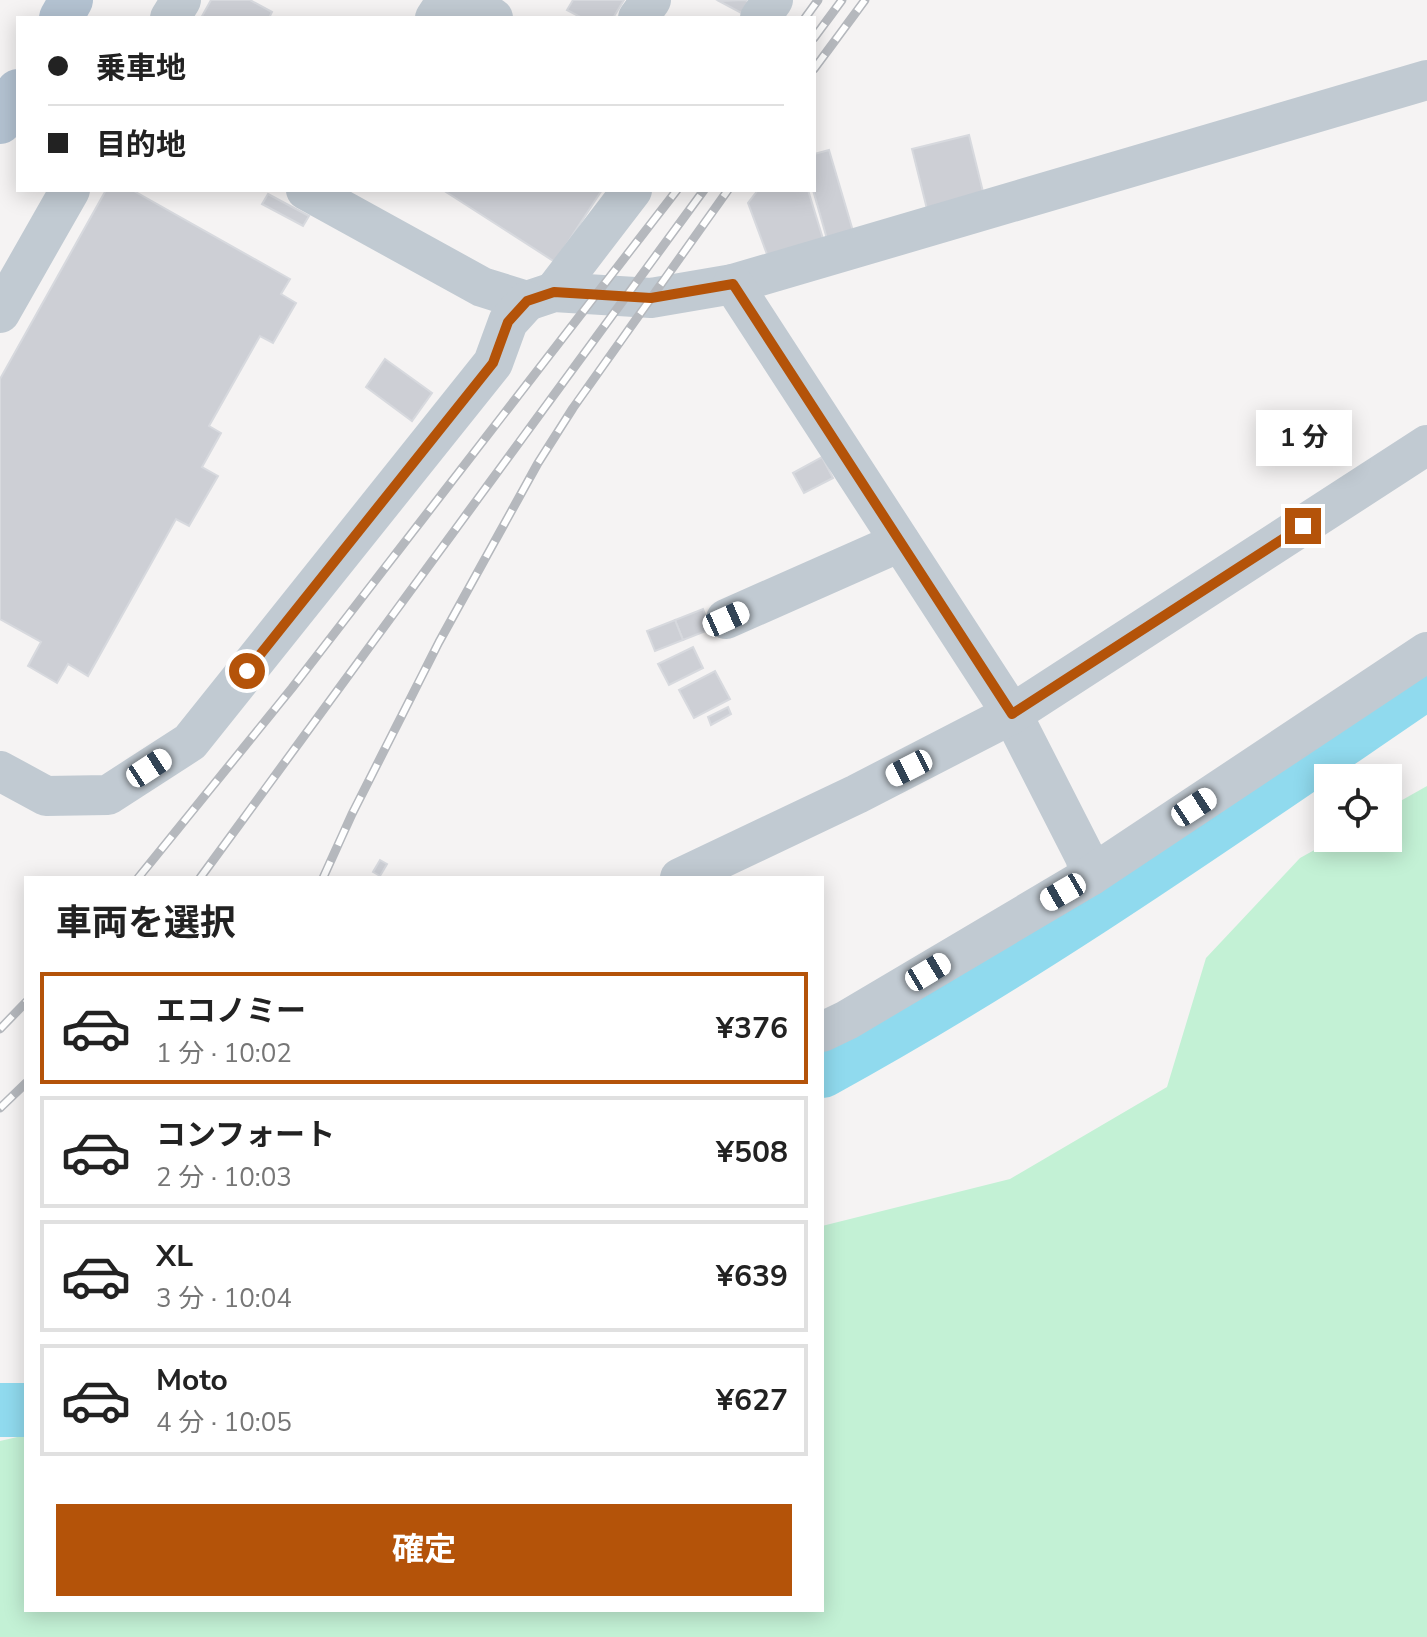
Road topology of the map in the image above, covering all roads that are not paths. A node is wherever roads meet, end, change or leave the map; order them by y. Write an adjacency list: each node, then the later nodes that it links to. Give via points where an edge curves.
1 (465, 0): 2 (street)
2 (490, 16)
3 (1427, 80): 9 (street)
4 (16, 94): 5 (main road)
5 (0, 122)
6 (69, 192): 11 (street)
7 (315, 192): 10 (street, via 482,287)
8 (630, 192): 10 (street)
9 (733, 284): 10 (street, via 651,298); 13 (street)
10 (541, 296): 17 (street, via 508,322 493,363 190,742 108,795 46,796)
11 (0, 313)
12 (1427, 445): 16 (street)
13 (900, 542): 14 (street); 16 (street)
14 (726, 619)
15 (1427, 652): 19 (street)
16 (1012, 714): 18 (street); 19 (street)
17 (0, 771)
18 (684, 876)
19 (1090, 876): 20 (street)
20 (824, 1031)

